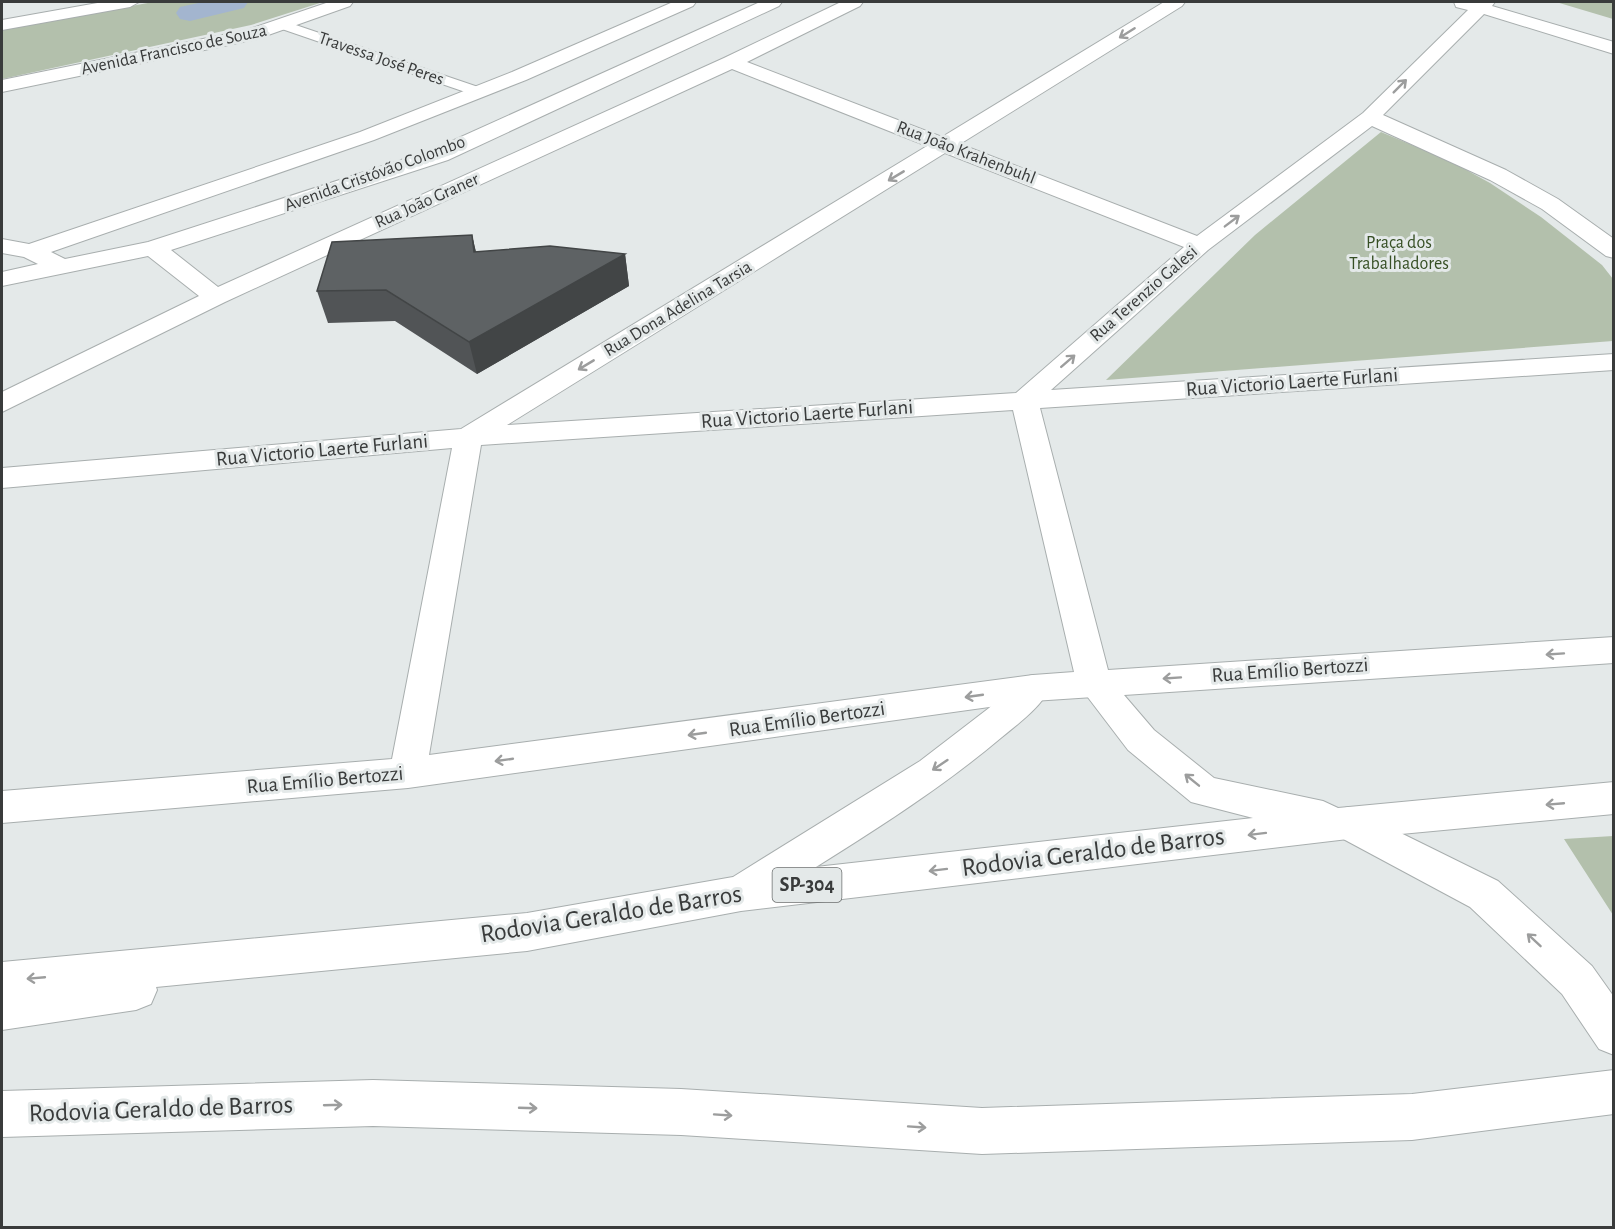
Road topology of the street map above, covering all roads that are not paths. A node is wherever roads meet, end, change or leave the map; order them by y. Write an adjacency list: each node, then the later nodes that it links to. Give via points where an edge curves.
1 (15, 2): 10 (main road)
2 (130, 2): 11 (main road)
3 (344, 2): 12 (main road, Avenida Francisco de Souza)
4 (687, 2): 16 (main road, Avenida Cristóvão Colombo)
5 (773, 2): 21 (main road, Avenida Cristóvão Colombo, via 440,154)
6 (854, 2): 14 (main road, Rua João Graner)
7 (1176, 2): 18 (main road, Rua Dona Adelina Tarsia, one-way to 18)
8 (1454, 2): 9 (main road)
9 (1482, 4): 13 (main road); 17 (main road, Rua Terenzio Galesi, one-way to 9)
10 (2, 20)
11 (2, 26)
12 (284, 26): 15 (main road, Avenida Francisco de Souza); 16 (lane, Travessa José Peres)
13 (1614, 48)
14 (731, 62): 18 (main road, Rua João Krahenbuhl); 26 (main road, Rua João Graner)
15 (2, 86)
16 (479, 92): 22 (main road, Avenida Cristóvão Colombo, via 367,136)
17 (1370, 117): 19 (main road, Rua Terenzio Galesi, one-way to 17); 23 (main road, via 1498,175 1550,204)
18 (946, 146): 19 (main road, Rua João Krahenbuhl); 30 (main road, Rua Dona Adelina Tarsia, one-way to 30)
19 (1200, 245): 28 (main road, Rua Terenzio Galesi, one-way to 19)
20 (2, 246): 22 (main road)
21 (153, 248): 24 (main road, Avenida Cristóvão Colombo); 26 (main road)
22 (31, 251): 24 (main road)
23 (1614, 251)
24 (62, 267): 25 (main road, Avenida Cristóvão Colombo)
25 (2, 279)
26 (216, 297): 29 (main road, Rua João Graner)
27 (1614, 362): 28 (main road, Rua Victorio Laerte Furlani)
28 (1024, 400): 30 (main road, Rua Victorio Laerte Furlani); 33 (main road)
29 (2, 403)
30 (468, 437): 31 (main road, Rua Victorio Laerte Furlani); 35 (main road)
31 (2, 478)
32 (1614, 650): 33 (main road, Rua Emílio Bertozzi, one-way to 33)
33 (1095, 682): 34 (main road, Rua Emílio Bertozzi); 38 (main road, one-way to 33, via 1204,790 1141,740)
34 (1033, 688): 35 (main road, Rua Emílio Bertozzi, one-way to 35); 39 (main road, one-way to 39, via 972,743)
35 (408, 773): 37 (main road, Rua Emílio Bertozzi)
36 (1614, 798): 38 (main road, Rodovia Geraldo de Barros / SP-304, one-way to 38)
37 (2, 807)
38 (1348, 823): 39 (main road, Rodovia Geraldo de Barros / SP-304, one-way to 39); 43 (main road, one-way to 38, via 1577,980 1484,894)
39 (741, 893): 40 (main road, Rodovia Geraldo de Barros / SP-304)
40 (527, 932): 41 (main road, Rodovia Geraldo de Barros / SP-304, one-way to 41); 42 (main road)
41 (2, 982)
42 (2, 1010)
43 (1614, 1034)
44 (1614, 1092): 45 (main road, Rodovia Geraldo de Barros, one-way to 44, via 373,1103 681,1112 982,1131 1412,1117)
45 (2, 1114)

